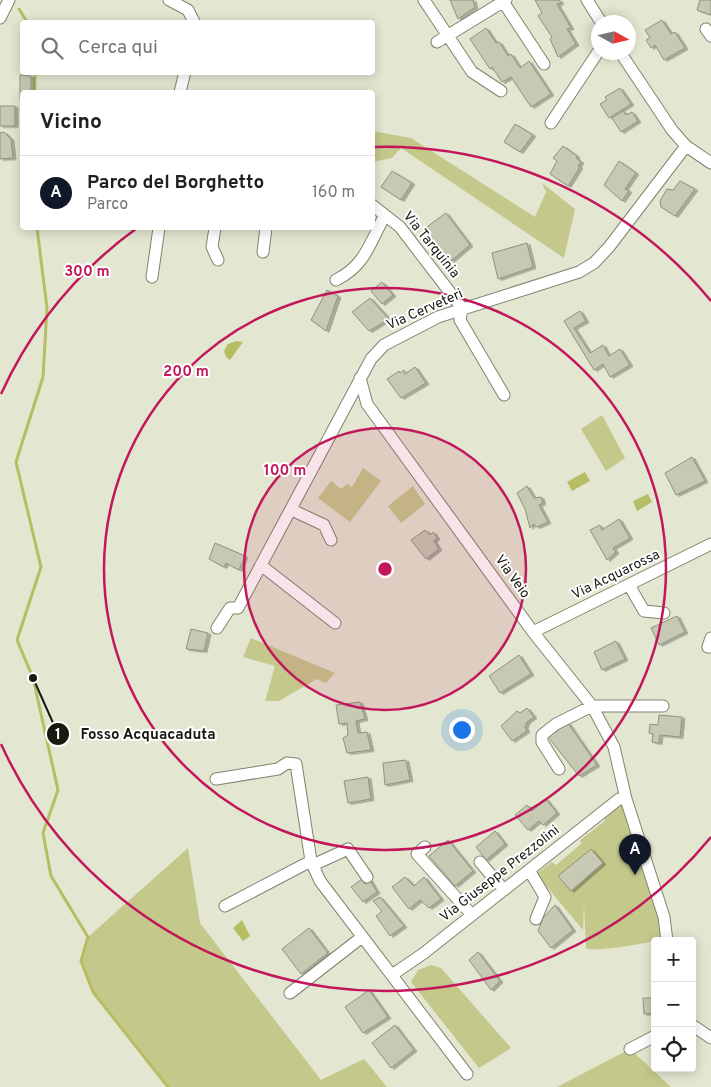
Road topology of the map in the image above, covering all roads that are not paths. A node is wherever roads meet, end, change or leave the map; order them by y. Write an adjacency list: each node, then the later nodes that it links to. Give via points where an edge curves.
1 (9, 0): 7 (street)
2 (169, 0): 8 (street, via 188,10)
3 (424, 0): 9 (street)
4 (587, 0): 6 (street)
5 (504, 1): 9 (street); 12 (street)
6 (597, 15)
7 (0, 18)
8 (193, 20)
9 (442, 39): 15 (street, via 477,77)
10 (593, 60): 16 (street)
11 (625, 60): 17 (street)
12 (544, 64)
13 (184, 75): 14 (street)
14 (180, 90)
15 (501, 91)
16 (551, 122)
17 (686, 146): 18 (street); 28 (street, Via Cerveteri, via 594,263 578,272)
18 (711, 164)
19 (375, 207): 20 (street, Via Tarquinia)
20 (385, 215): 27 (street, via 369,250 357,266); 28 (street, Via Tarquinia, via 400,227)
21 (159, 230): 26 (street)
22 (215, 230): 25 (street, via 212,247)
23 (266, 230): 24 (street)
24 (263, 252)
25 (218, 260)
26 (152, 277)
27 (336, 280)
28 (462, 308): 29 (street, Via Cerveteri, via 384,345 370,359); 30 (street, via 460,320)
29 (360, 378): 31 (street, Via Cerveteri); 39 (street, Via Veio, via 367,404)
30 (504, 395)
31 (292, 510): 32 (street, via 324,525); 34 (street, Via Cerveteri)
32 (331, 540)
33 (711, 544): 35 (street, Via Acquarossa)
34 (262, 566): 37 (street); 38 (street, Via Cerveteri, via 238,608 230,608)
35 (629, 585): 36 (street, via 644,611); 39 (street, Via Acquarossa)
36 (664, 613)
37 (335, 623)
38 (217, 628)
39 (534, 632): 42 (street, Via Veio)
40 (711, 638): 41 (street, via 708,647)
41 (711, 647)
42 (592, 706): 43 (street); 44 (street, via 542,735 542,742); 46 (street, Via Veio, via 614,747)
43 (663, 706)
44 (559, 769)
45 (216, 779): 49 (street, via 278,768 287,763 296,764)
46 (626, 799): 50 (street, Via Giuseppe Prezzolini, via 619,799); 57 (street, Via Veio, via 664,916)
47 (425, 847): 54 (street, via 417,854)
48 (480, 862): 52 (street)
49 (312, 863): 51 (street, via 348,849); 53 (street); 56 (street, via 320,881)
50 (528, 870): 52 (street, Via Giuseppe Prezzolini); 55 (street, via 545,897)
51 (367, 877)
52 (504, 890): 54 (street, Via Giuseppe Prezzolini)
53 (225, 906)
54 (472, 915): 58 (street, Via Giuseppe Prezzolini)
55 (536, 919)
56 (362, 937): 58 (street); 59 (street)
57 (667, 937)
58 (392, 975): 64 (street)
59 (290, 993)
60 (696, 1027): 62 (street)
61 (651, 1038): 63 (street)
62 (711, 1038)
63 (630, 1049)
64 (467, 1074)

